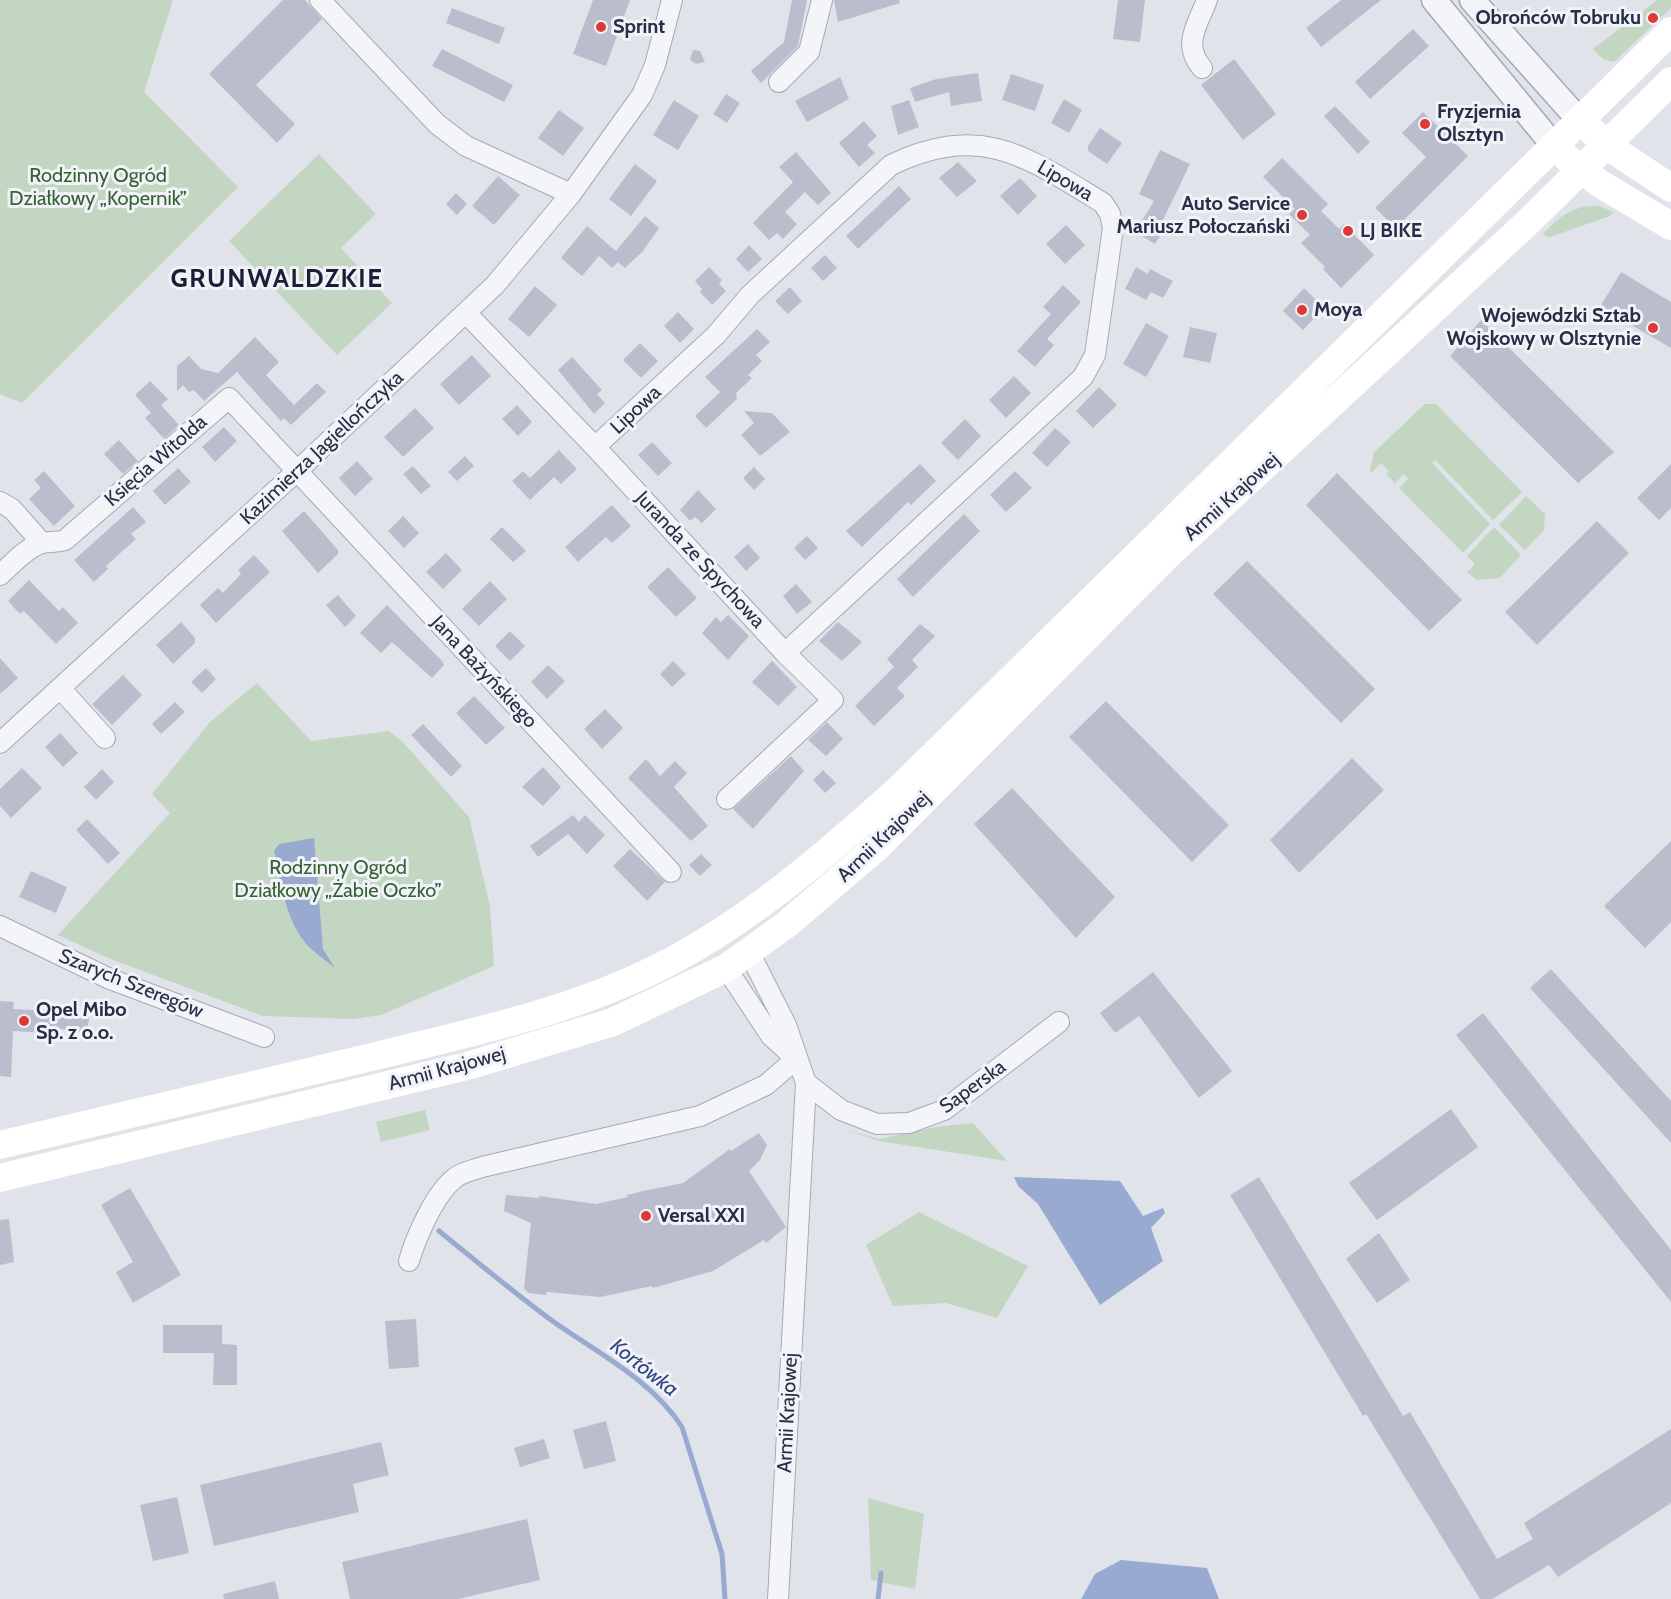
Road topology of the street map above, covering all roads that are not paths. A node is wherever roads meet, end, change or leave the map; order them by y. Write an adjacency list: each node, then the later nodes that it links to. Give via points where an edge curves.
1 (320, 0): 16 (street, via 437,124 459,141)
2 (672, 0): 16 (street, Kazimierza Jagiellończyka, via 655,65 642,95)
3 (822, 0): 10 (street, via 809,52)
4 (1207, 0): 8 (street, via 1190,48)
5 (1434, 0): 13 (street)
6 (1472, 0): 11 (street)
7 (1671, 31): 11 (main road, Armii Krajowej)
8 (1202, 68)
9 (1671, 81): 12 (main road, Armii Krajowej)
10 (779, 82)
11 (1580, 120): 12 (main road); 13 (main road, Armii Krajowej)
12 (1606, 145): 14 (main road, Armii Krajowej); 15 (main road)
13 (1554, 146): 14 (main road); 31 (main road, Armii Krajowej, via 899,789 777,893)
14 (1581, 171): 17 (main road); 32 (main road, Armii Krajowej, via 1168,555 876,848 787,924)
15 (1671, 188)
16 (571, 194): 18 (street, Kazimierza Jagiellończyka)
17 (1671, 226)
18 (467, 314): 19 (street, Juranda ze Spychowa); 20 (street, Kazimierza Jagiellończyka)
19 (596, 447): 24 (street, Juranda ze Spychowa); 24 (street, Lipowa, via 716,334 750,295 891,165 920,151 957,144 989,145 1015,153 1103,202 1113,228 1095,355 1083,377)
20 (297, 471): 22 (street, Księcia Witolda, via 229,398 65,540); 25 (street, Kazimierza Jagiellończyka); 29 (street, Jana Bażyńskiego)
21 (0, 502): 22 (street, via 12,509)
22 (42, 543): 23 (street, Księcia Witolda)
23 (0, 575)
24 (785, 653): 28 (street, Juranda ze Spychowa, via 833,700)
25 (60, 688): 26 (street); 27 (street, Kazimierza Jagiellończyka)
26 (105, 738)
27 (0, 743)
28 (727, 799)
29 (671, 872)
30 (0, 926): 34 (street, Szarych Szeregów, via 110,979)
31 (720, 932): 32 (main road); 37 (main road, Armii Krajowej, via 676,959 623,984 523,1019)
32 (737, 960): 35 (street, Saperska, via 786,1025); 35 (street, Saperska, via 771,1036); 38 (main road, Armii Krajowej, via 613,1022 467,1066)
33 (1059, 1022): 36 (street, Saperska, via 955,1103 921,1121 887,1125 867,1122 841,1110)
34 (264, 1037)
35 (796, 1059): 36 (street, Saperska); 39 (street, via 766,1085 700,1116 482,1167 456,1177 415,1239)
36 (806, 1083): 40 (street, Armii Krajowej)
37 (0, 1145)
38 (0, 1178)
39 (409, 1261)
40 (778, 1599)

